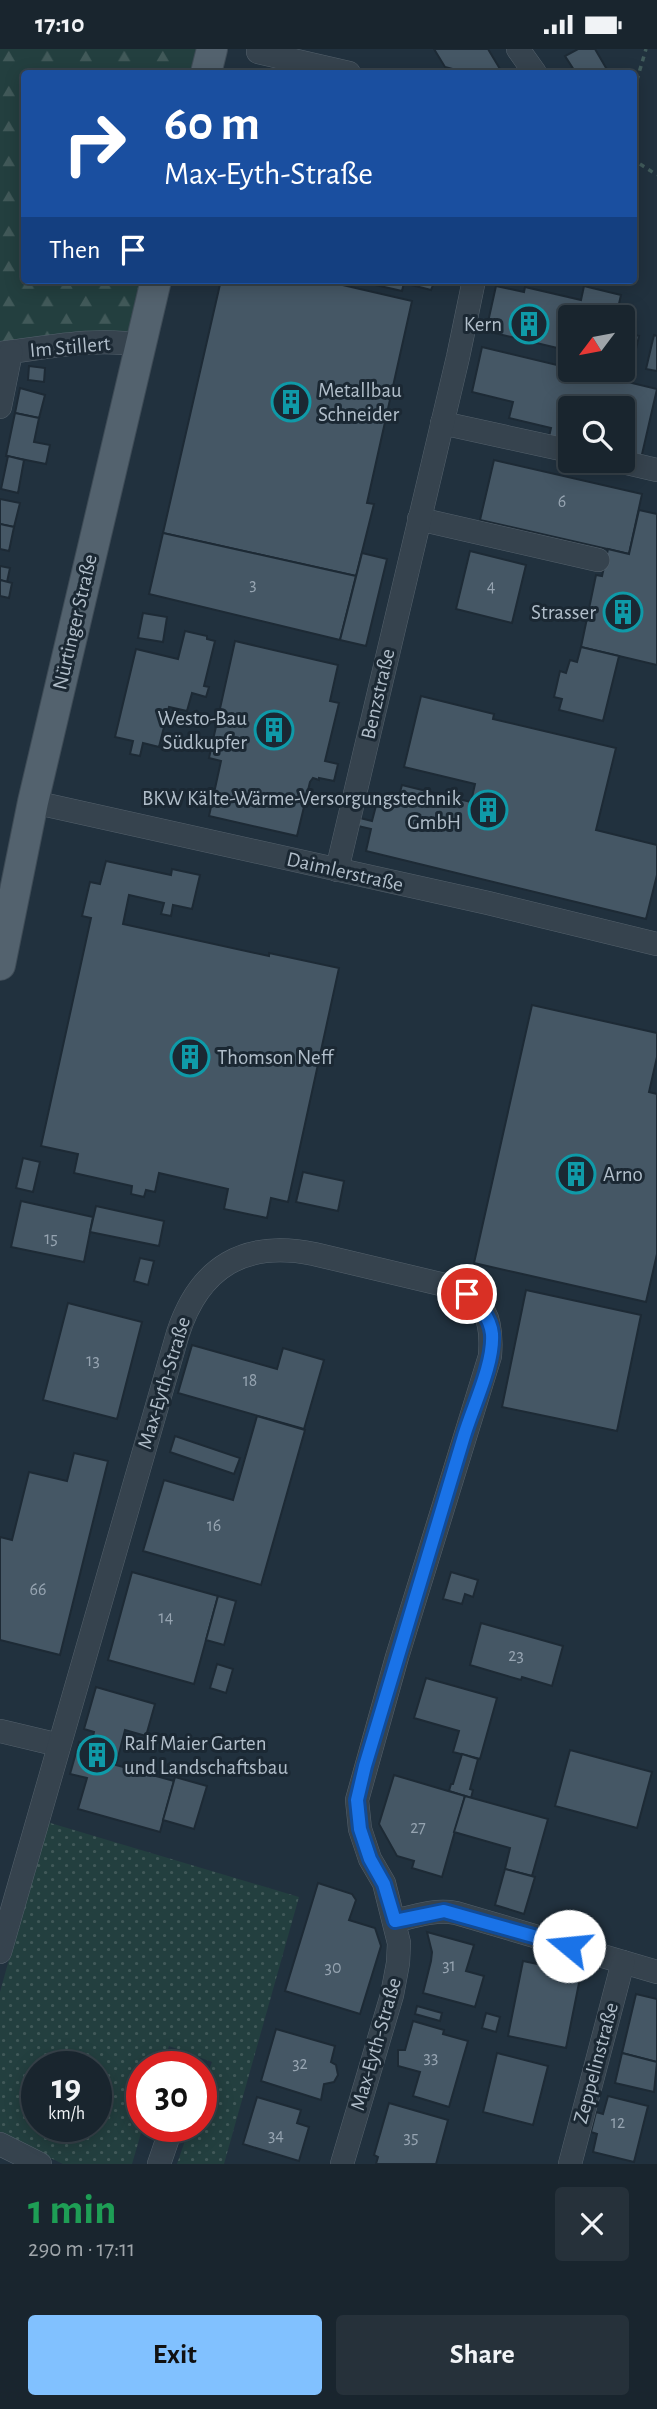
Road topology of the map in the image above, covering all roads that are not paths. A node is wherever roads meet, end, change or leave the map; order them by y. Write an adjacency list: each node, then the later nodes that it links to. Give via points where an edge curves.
1 (212, 49): 4 (main road)
2 (518, 49): 6 (street)
3 (258, 51): 5 (street)
4 (207, 70)
5 (337, 70)
6 (533, 70)
7 (155, 284): 9 (main road, Nürtinger Straße)
8 (473, 284): 12 (street, Benzstraße)
9 (141, 345): 10 (street, Im Stillert, via 91,343); 18 (main road, Nürtinger Straße)
10 (6, 352): 11 (street)
11 (0, 407)
12 (442, 423): 13 (street); 16 (street, Benzstraße)
13 (558, 448)
14 (635, 465): 15 (street)
15 (657, 470)
16 (419, 519): 17 (street); 19 (street, Benzstraße)
17 (598, 560)
18 (33, 802): 19 (street, Daimlerstraße); 21 (main road, Nürtinger Straße)
19 (337, 870): 20 (street, Daimlerstraße, via 601,940)
20 (651, 948)
21 (0, 965)
22 (0, 1731): 23 (street)
23 (59, 1745): 24 (street, Max-Eyth-Straße, via 178,1333 195,1292 227,1264 271,1249 449,1286 467,1294 488,1319 490,1356 357,1800 360,1829); 25 (street, Max-Eyth-Straße)
24 (395, 1921): 26 (street, via 430,1912 456,1913); 32 (street, Max-Eyth-Straße, via 399,1943 394,1984)
25 (0, 1952)
26 (623, 1962): 27 (street); 33 (street, Zeppelinstraße)
27 (657, 1972)
28 (167, 2142): 31 (street)
29 (0, 2144): 30 (street)
30 (40, 2164)
31 (159, 2164)
32 (342, 2164)
33 (570, 2164)

